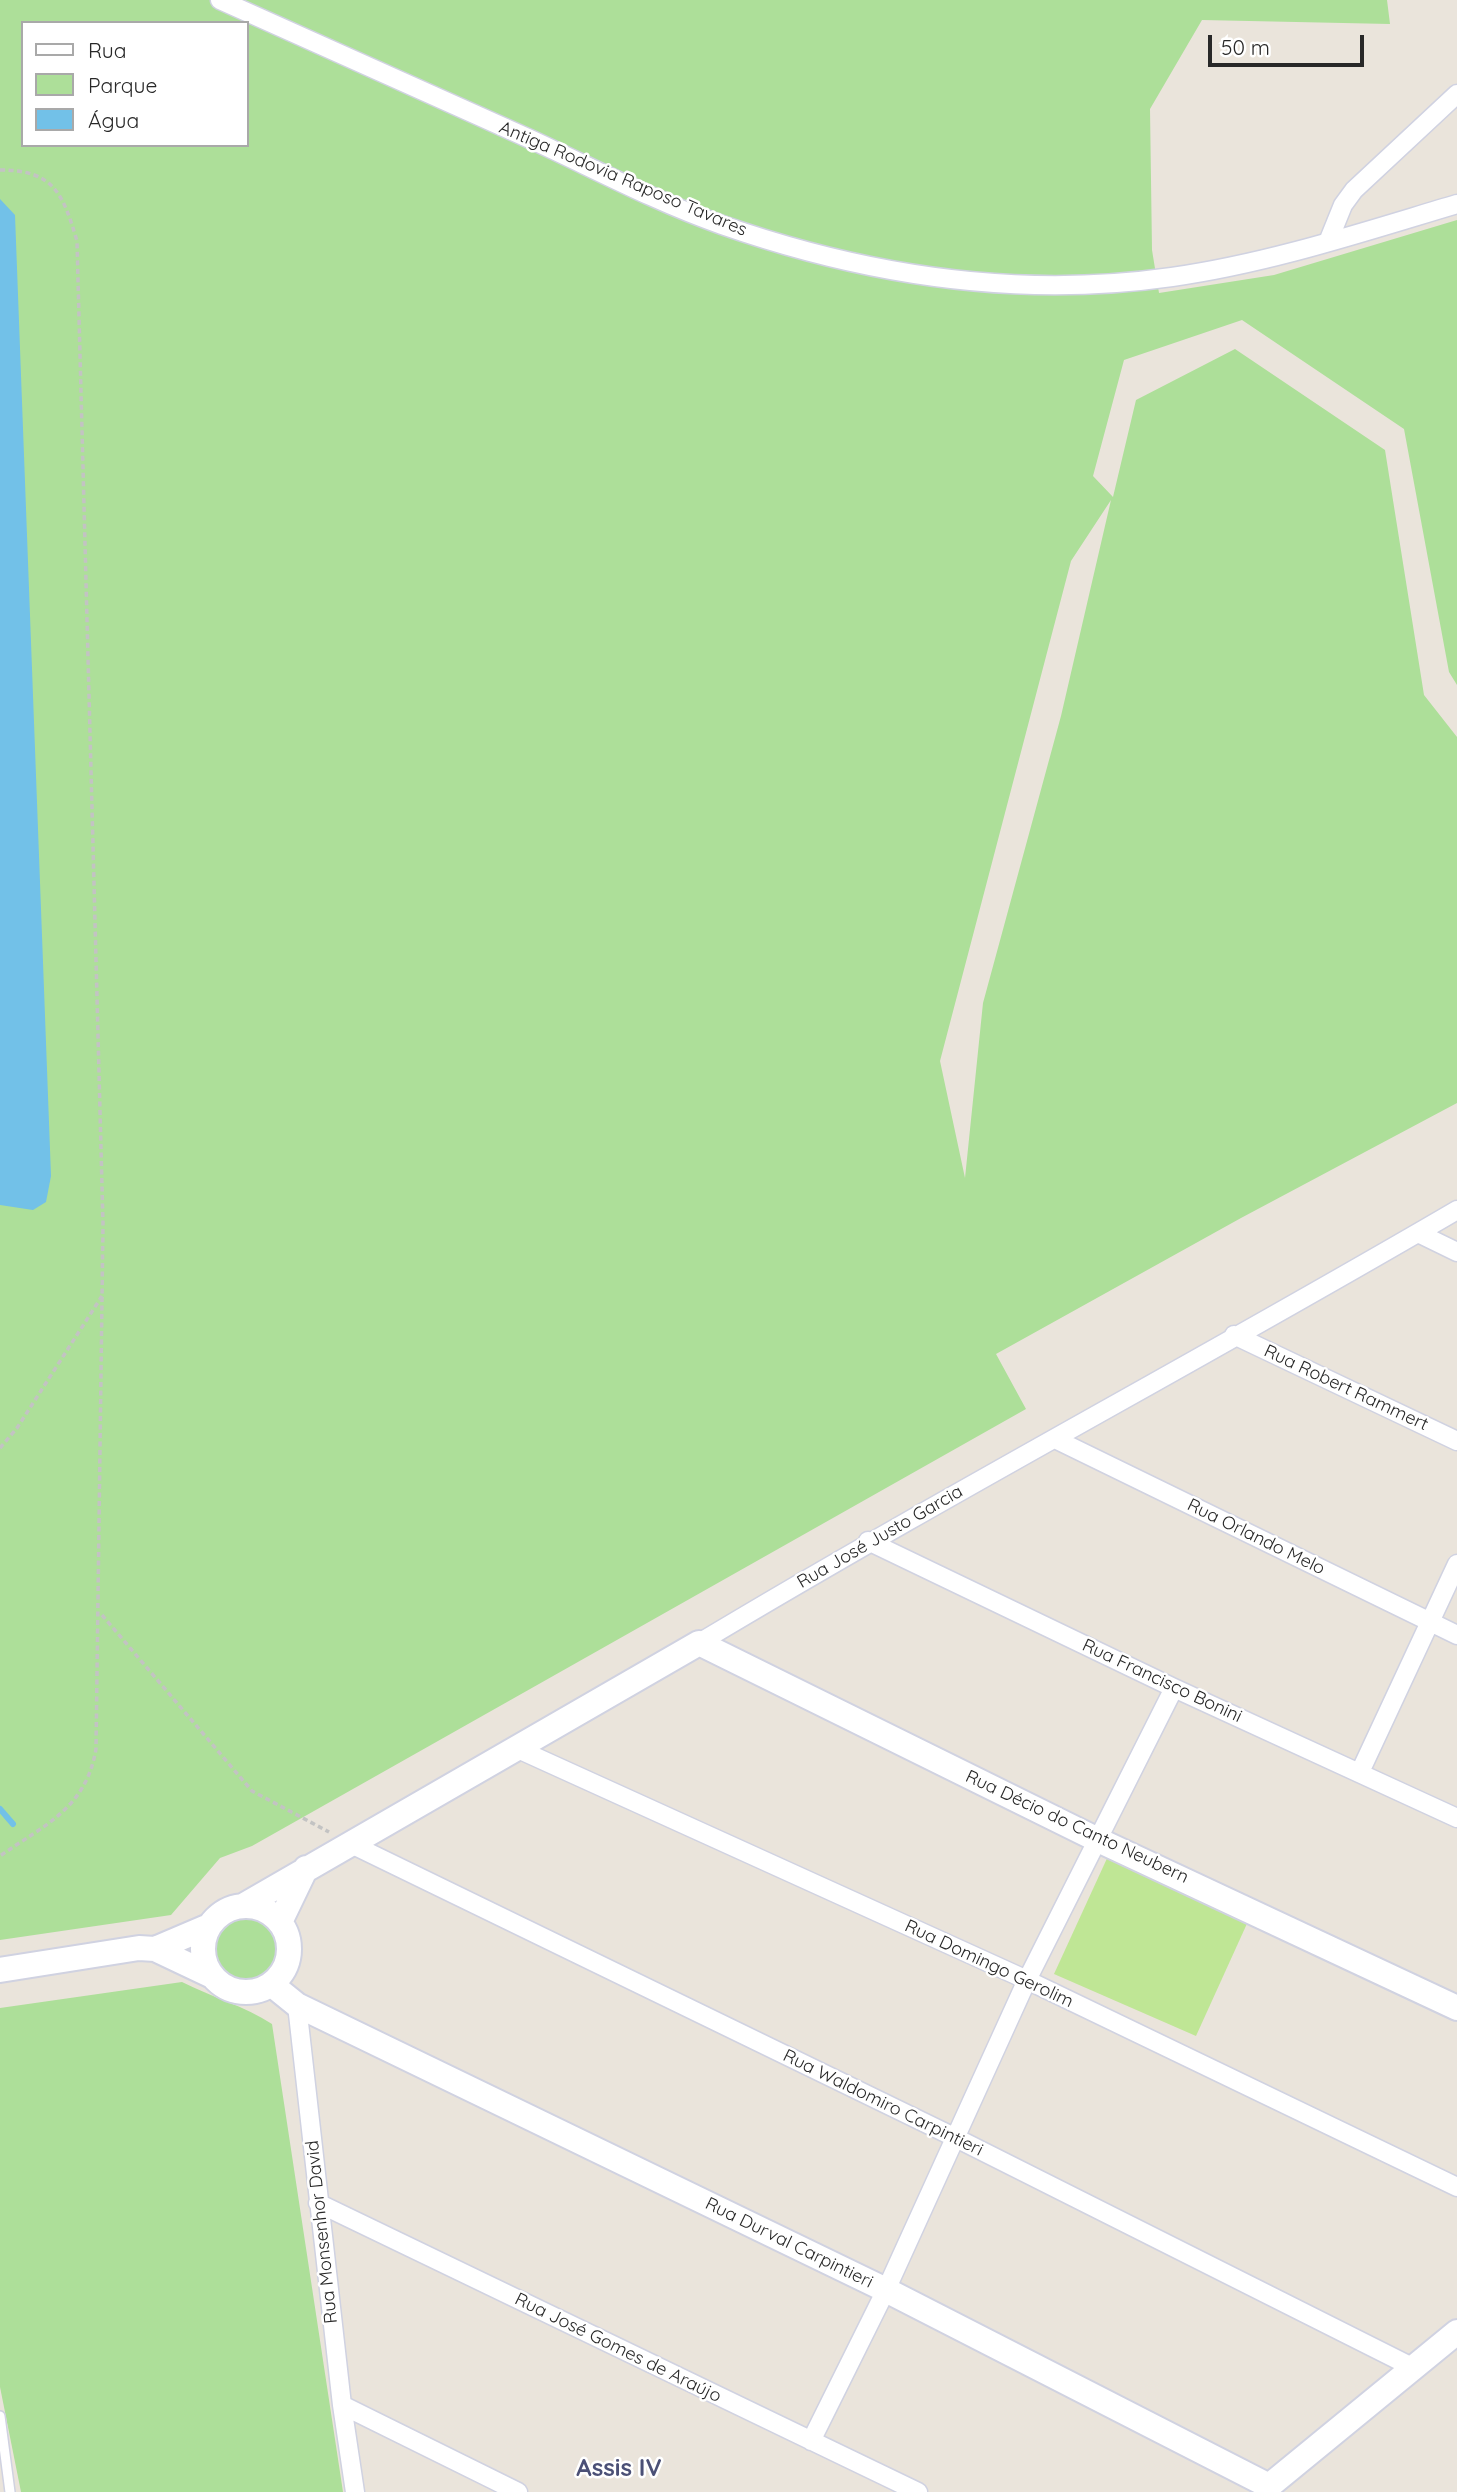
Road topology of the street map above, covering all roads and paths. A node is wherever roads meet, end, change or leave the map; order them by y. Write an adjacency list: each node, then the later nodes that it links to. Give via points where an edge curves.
1 (220, 0): 5 (street, Antiga Rodovia Raposo Tavares, via 718,224 899,274 987,284 1082,285 1266,261)
2 (1457, 94): 5 (street, via 1354,190)
3 (0, 170): 9 (path, via 17,170 52,183 66,203 77,241)
4 (1457, 204): 5 (street, Antiga Rodovia Raposo Tavares)
5 (1328, 242)
6 (1457, 1210): 7 (street, Rua José Justo Garcia)
7 (1418, 1233): 8 (street); 10 (street, Rua José Justo Garcia)
8 (1457, 1252)
9 (103, 1293): 13 (path); 16 (path)
10 (1234, 1335): 11 (street, Rua José Justo Garcia); 12 (street, Rua Robert Rammert)
11 (1055, 1439): 14 (street, Rua José Justo Garcia); 17 (street, Rua Orlando Melo)
12 (1457, 1441)
13 (0, 1448)
14 (869, 1541): 19 (street, Rua José Justo Garcia); 20 (street, Rua Francisco Bonini)
15 (1457, 1564): 17 (street)
16 (101, 1614): 25 (path, via 252,1791); 26 (path, via 96,1749 87,1783 70,1807)
17 (1430, 1622): 18 (street, Rua Orlando Melo); 22 (street)
18 (1457, 1634)
19 (699, 1643): 21 (street, Rua José Justo Garcia); 24 (street, Rua Décio do Canto Neubern)
20 (1174, 1688): 22 (street, Rua Francisco Bonini); 24 (street)
21 (518, 1749): 25 (street, Rua José Justo Garcia); 34 (street, Rua Domingo Gerolim)
22 (1360, 1772): 23 (street, Rua Francisco Bonini)
23 (1457, 1818)
24 (1096, 1839): 34 (street); 37 (street, Rua Décio do Canto Neubern)
25 (351, 1844): 27 (street, Rua José Justo Garcia); 38 (street, Rua Waldomiro Carpintieri)
26 (0, 1856)
27 (306, 1868): 28 (street, Rua José Justo Garcia); 29 (street)
28 (243, 1906): 29 (street, via 269,1913); 30 (street, via 217,1916)
29 (280, 1922): 35 (street, via 289,1948 281,1975)
30 (208, 1926): 31 (street); 33 (street, via 202,1953)
31 (156, 1949): 32 (street); 33 (street)
32 (0, 1970)
33 (212, 1976): 35 (street, via 245,1992)
34 (1027, 1980): 38 (street); 39 (street, Rua Domingo Gerolim)
35 (271, 1984): 36 (street)
36 (297, 2005): 40 (street, Rua Monsenhor David); 41 (street, Rua Durval Carpintieri)
37 (1457, 2007)
38 (954, 2137): 41 (street); 43 (street, Rua Waldomiro Carpintieri)
39 (1457, 2187)
40 (318, 2203): 44 (street, Rua Monsenhor David); 46 (street, Rua José Gomes de Araújo)
41 (887, 2290): 46 (street); 47 (street, Rua Durval Carpintieri)
42 (1457, 2332): 43 (street)
43 (1412, 2368): 47 (street)
44 (342, 2405): 49 (street, Rua Monsenhor David); 50 (street)
45 (0, 2416): 48 (lane)
46 (811, 2441): 51 (street, Rua José Gomes de Araújo)
47 (1268, 2490)
48 (10, 2492)
49 (355, 2492)
50 (518, 2492)
51 (918, 2492)

